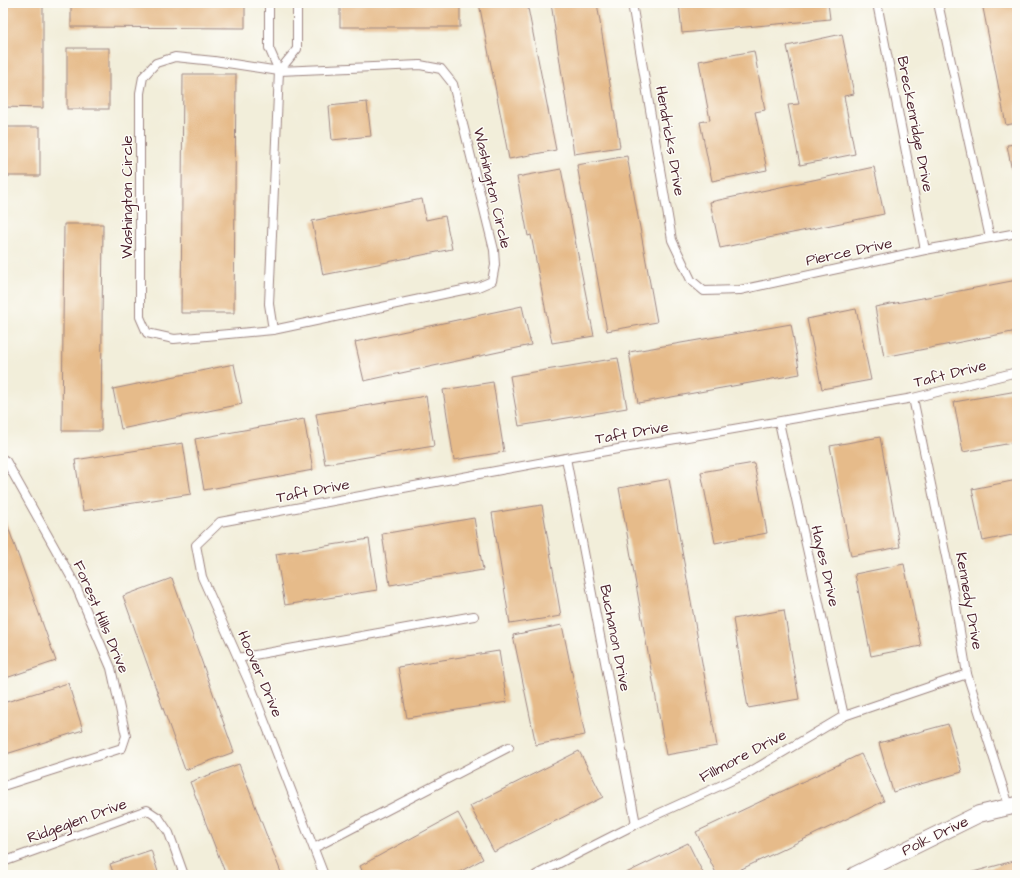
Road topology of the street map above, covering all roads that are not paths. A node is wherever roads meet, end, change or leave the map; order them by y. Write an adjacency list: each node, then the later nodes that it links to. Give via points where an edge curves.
1 (269, 3): 6 (lane, via 269,48)
2 (297, 3): 6 (lane, via 297,49)
3 (632, 3): 10 (lane, Hendricks Drive, via 672,240)
4 (877, 3): 9 (lane, Breckenridge Drive)
5 (938, 3): 8 (lane)
6 (278, 71): 11 (lane, via 269,304); 11 (lane, Washington Circle, via 175,57 156,63 143,76 140,93 140,317 147,334 174,339); 11 (lane, Washington Circle, via 420,65 441,69 453,84 494,250 495,265 492,281 478,287)
7 (1017, 234): 8 (lane, Pierce Drive)
8 (990, 238): 9 (lane, Pierce Drive)
9 (925, 250): 10 (lane, Pierce Drive, via 740,290 704,291)
10 (691, 280)
11 (273, 330)
12 (1017, 372): 13 (lane, Taft Drive)
13 (913, 398): 14 (lane, Taft Drive); 20 (lane, Kennedy Drive, via 954,595)
14 (779, 422): 15 (lane, Taft Drive); 21 (lane, Hayes Drive)
15 (566, 458): 17 (lane, Taft Drive); 25 (lane, Buchanon Drive)
16 (3, 459): 23 (lane, Forest Hills Drive, via 75,584 111,668 126,736 122,748)
17 (252, 517): 19 (lane, Hoover Drive, via 220,522 196,545 202,577)
18 (474, 616): 19 (lane)
19 (238, 658): 26 (lane, Hoover Drive)
20 (967, 674): 21 (lane, Fillmore Drive); 24 (lane, Kennedy Drive)
21 (844, 716): 25 (lane, Fillmore Drive, via 748,773)
22 (509, 747): 26 (lane)
23 (3, 786)
24 (1013, 806): 31 (street, Polk Drive, via 979,814)
25 (636, 824): 30 (lane, Fillmore Drive)
26 (314, 848): 29 (lane, Hoover Drive)
27 (3, 862): 28 (lane, Ridgeglen Drive, via 147,810 159,818 168,833)
28 (184, 875)
29 (324, 875)
30 (536, 875)
31 (855, 875)

